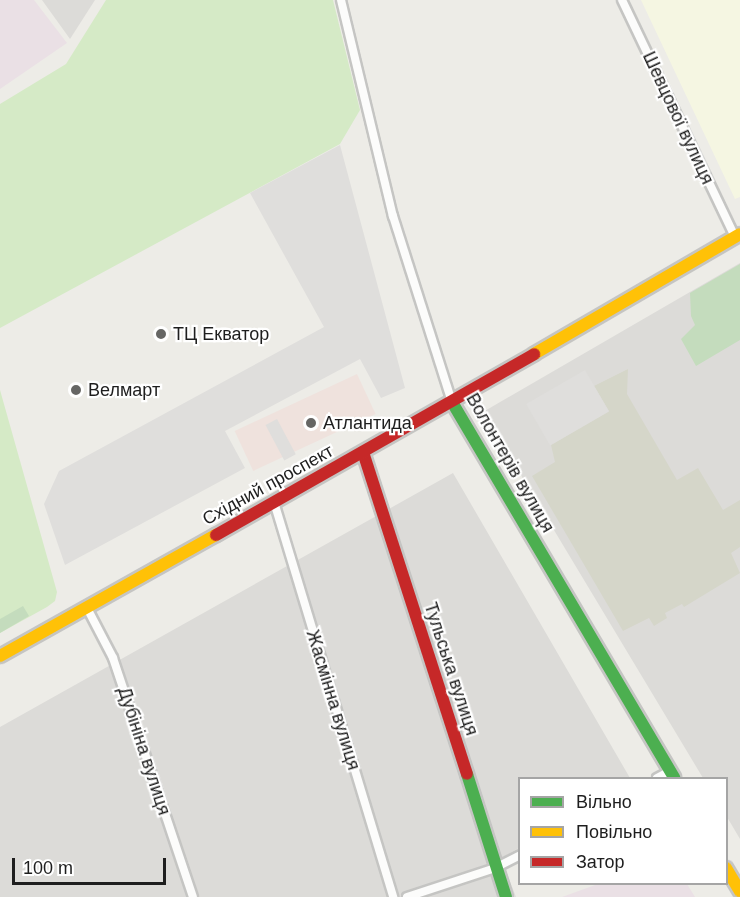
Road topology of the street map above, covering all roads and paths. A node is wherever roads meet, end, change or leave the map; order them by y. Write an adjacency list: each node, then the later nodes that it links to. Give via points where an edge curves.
1 (341, 0): 4 (street, Волонтерів вулиця, via 393,216)
2 (622, 0): 3 (street, Шевцової вулиця)
3 (737, 235): 4 (street, Східний проспект)
4 (452, 402): 5 (street, Східний проспект); 9 (street, Волонтерів вулиця)
5 (363, 452): 6 (street, Східний проспект); 11 (street, Тульська вулиця)
6 (274, 502): 7 (street, Східний проспект); 15 (street, Жасмінна вулиця)
7 (87, 608): 8 (street, Східний проспект); 14 (street, Дубініна вулиця, via 113,658)
8 (0, 657)
9 (672, 775)
10 (518, 856): 11 (street)
11 (495, 868): 16 (street); 17 (street, Тульська вулиця)
12 (728, 871): 13 (street)
13 (740, 891)
14 (193, 897)
15 (393, 897)
16 (406, 897)
17 (506, 897)

